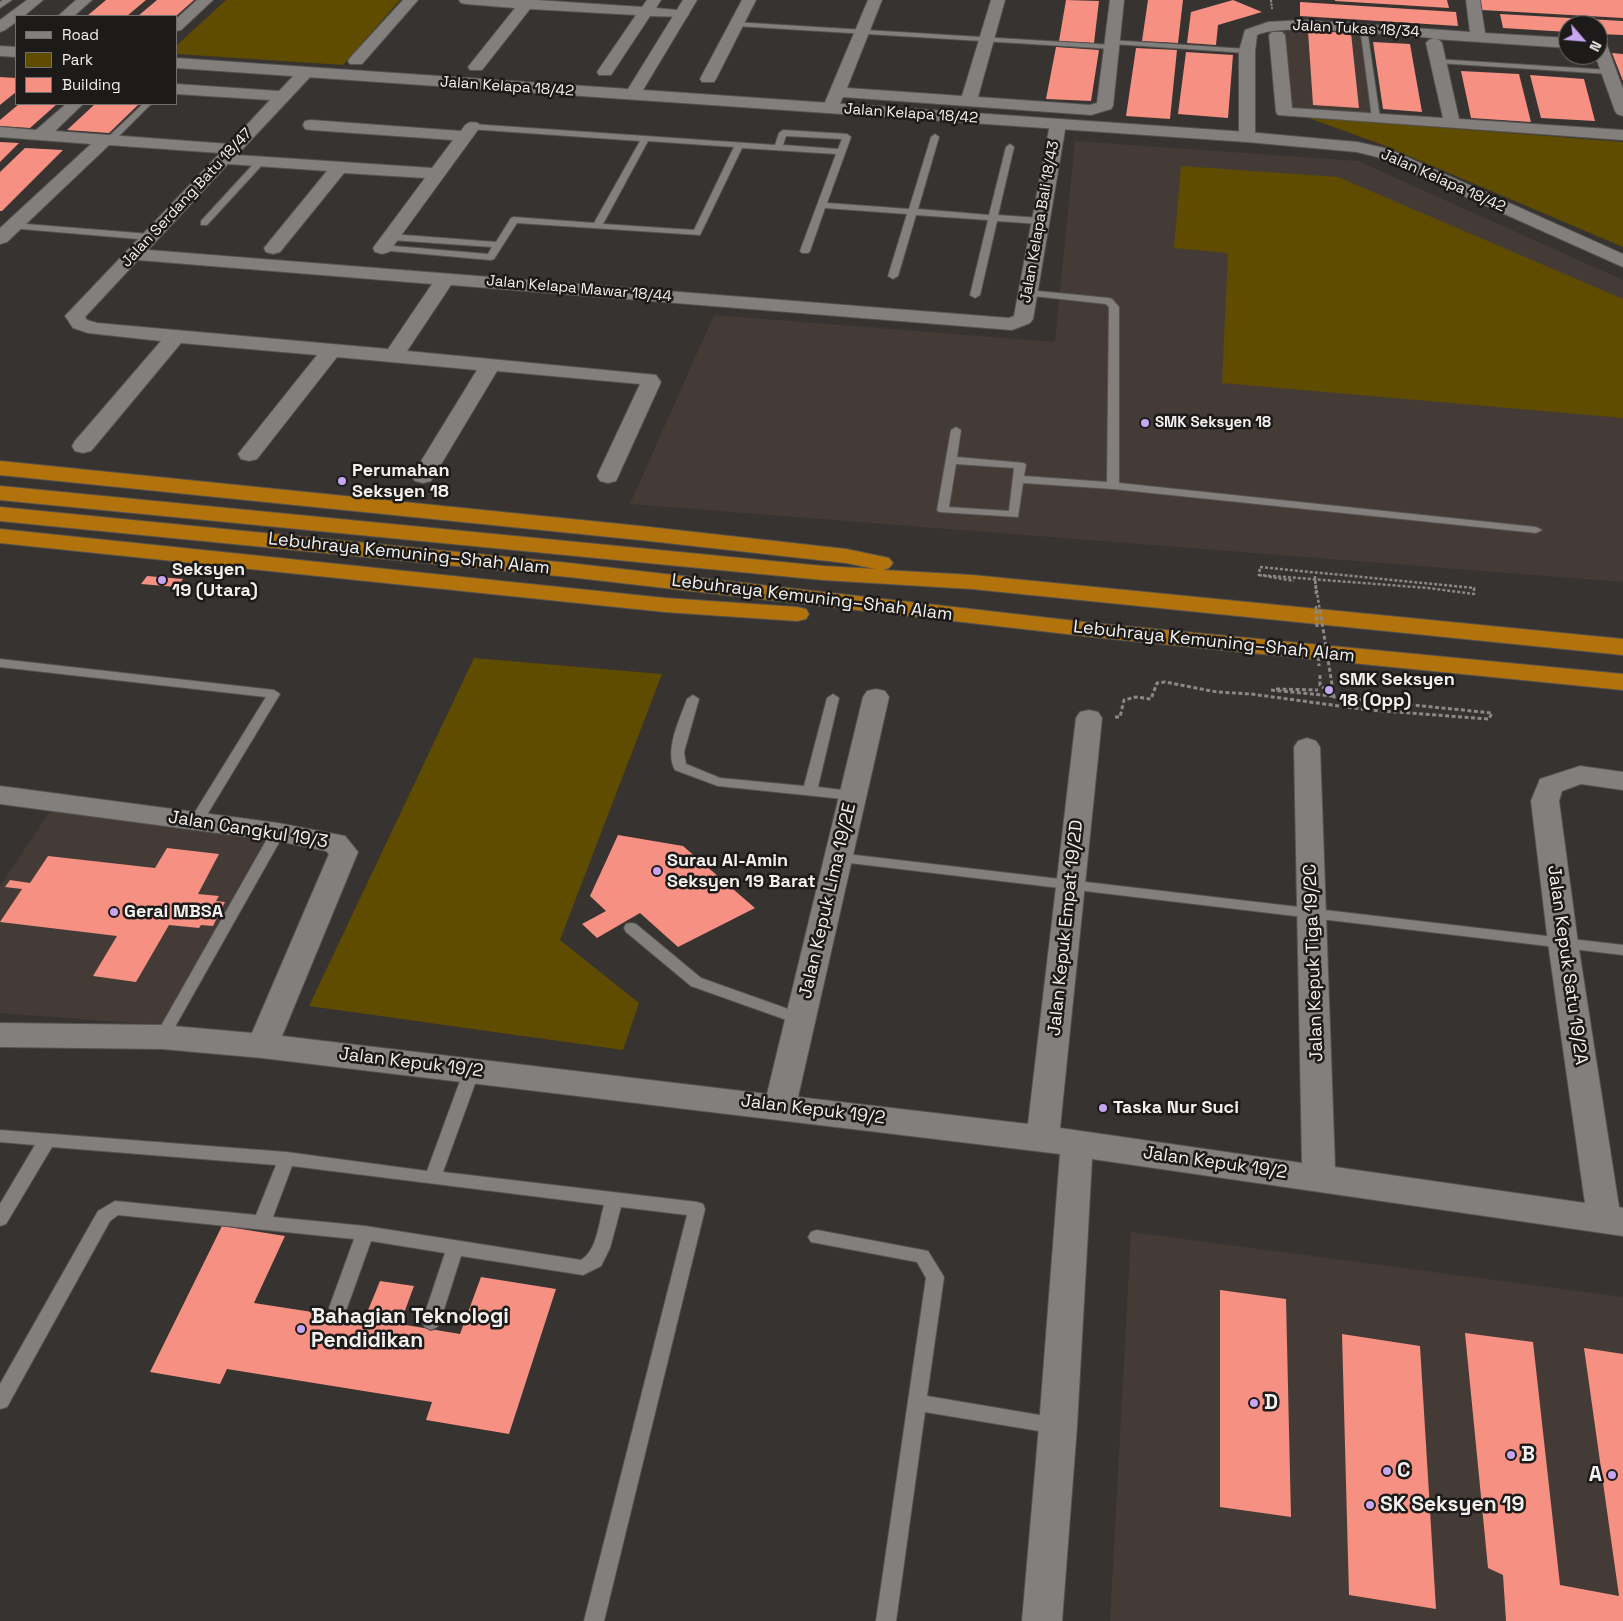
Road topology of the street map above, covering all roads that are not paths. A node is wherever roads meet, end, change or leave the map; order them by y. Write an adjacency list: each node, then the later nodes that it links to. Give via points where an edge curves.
1 (8, 0): 14 (lane)
2 (36, 0): 17 (street)
3 (85, 0): 18 (street)
4 (206, 0): 21 (street)
5 (411, 0): 34 (street)
6 (466, 0): 13 (street)
7 (690, 0): 16 (street)
8 (749, 0): 20 (street)
9 (875, 0): 24 (street)
10 (998, 0): 27 (street)
11 (1473, 0): 26 (street)
12 (1118, 1): 30 (street)
13 (528, 2): 15 (street); 38 (street)
14 (0, 6)
15 (649, 6): 16 (street); 40 (street)
16 (682, 14): 46 (street)
17 (16, 15)
18 (66, 15)
19 (15, 16): 22 (street)
20 (736, 24): 24 (lane); 42 (street)
21 (178, 25)
22 (0, 27)
23 (1363, 29): 26 (street, Jalan Tukas 18/34); 32 (street, Jalan Tukas 18/34, via 1293,25 1255,30 1250,33); 52 (lane)
24 (862, 32): 27 (lane); 44 (street)
25 (1277, 35): 52 (street, via 1284,112)
26 (1478, 36): 28 (street, Jalan Tukas 18/34)
27 (987, 39): 30 (lane); 47 (street)
28 (1558, 41)
29 (1434, 43): 35 (street)
30 (1113, 45): 32 (lane); 47 (street, via 1105,106 1098,109)
31 (0, 51): 33 (street)
32 (1247, 51): 61 (street, Jalan Tukas 18/34)
33 (15, 52)
34 (356, 61)
35 (1438, 61): 41 (lane); 53 (street)
36 (178, 63): 39 (street, Jalan Kelapa 18/42)
37 (1607, 65): 41 (street)
38 (476, 67)
39 (306, 72): 45 (street, Jalan Serdang Batu 18/47); 46 (street, Jalan Kelapa 18/42)
40 (605, 72)
41 (1608, 72): 51 (street)
42 (708, 79)
43 (178, 89): 45 (street)
44 (837, 92): 47 (street); 50 (street)
45 (283, 96): 68 (street, Jalan Serdang Batu 18/47)
46 (632, 96): 50 (street, Jalan Kelapa 18/42)
47 (969, 101)
48 (74, 105): 58 (street)
49 (146, 105): 63 (lane)
50 (830, 108): 54 (street, Jalan Kelapa 18/42)
51 (1623, 111)
52 (1376, 118): 53 (street)
53 (1452, 123): 59 (street)
54 (1058, 124): 61 (street, Jalan Kelapa 18/42); 75 (street, Jalan Kelapa Bali 18/43)
55 (311, 125): 57 (street)
56 (0, 132): 58 (street)
57 (469, 132): 62 (lane); 71 (street)
58 (40, 135): 63 (street)
59 (1623, 135)
60 (935, 137): 73 (lane)
61 (1247, 137): 85 (street, Jalan Kelapa 18/42, via 1357,147 1383,154)
62 (646, 138): 64 (lane); 77 (lane)
63 (107, 140): 68 (street); 78 (street)
64 (739, 145): 65 (lane); 77 (lane, via 697,233)
65 (778, 147): 67 (lane); 67 (lane, via 783,133 847,137)
66 (1010, 147): 74 (lane)
67 (841, 152): 72 (lane)
68 (228, 154): 69 (street); 79 (street, Jalan Serdang Batu 18/47)
69 (261, 161): 70 (street); 76 (lane)
70 (340, 167): 71 (street); 82 (street)
71 (437, 174): 80 (street)
72 (822, 205): 73 (lane); 83 (lane)
73 (912, 212): 74 (lane); 86 (lane)
74 (993, 218): 75 (lane); 89 (lane)
75 (1040, 221): 88 (street, Jalan Kelapa Bali 18/43)
76 (204, 223)
77 (597, 226): 81 (lane, via 514,220)
78 (5, 231): 79 (lane)
79 (150, 237): 84 (street, Jalan Serdang Batu 18/47)
80 (386, 242): 81 (lane); 81 (lane, via 491,257)
81 (498, 245)
82 (273, 248)
83 (805, 251)
84 (134, 254): 87 (street, Jalan Kelapa Mawar 18/44); 91 (street, Jalan Serdang Batu 18/47, via 75,316 80,324 95,329)
85 (1623, 261)
86 (893, 276)
87 (446, 279): 90 (street, Jalan Kelapa Mawar 18/44, via 1012,324); 93 (street)
88 (1027, 293): 90 (street, Jalan Kelapa Bali 18/43); 103 (lane, via 1109,301 1114,307)
89 (975, 295)
90 (1023, 319)
91 (176, 336): 92 (street); 96 (street)
92 (332, 350): 93 (street); 97 (street)
93 (394, 356): 94 (street)
94 (492, 364): 100 (street); 101 (street, via 649,379 651,382)
95 (956, 430): 98 (lane)
96 (83, 446)
97 (249, 454)
98 (951, 460): 102 (lane, via 1020,465); 102 (lane, via 943,510 1014,516)
99 (0, 468): 108 (highway, via 846,556)
100 (422, 476)
101 (608, 476)
102 (1018, 479): 103 (lane)
103 (1113, 486): 106 (lane)
104 (0, 493): 108 (highway, Lebuhraya Kemuning–Shah Alam, via 823,573)
105 (0, 514): 109 (highway, Lebuhraya Kemuning–Shah Alam, via 569,570)
106 (1536, 530)
107 (0, 536): 109 (highway, via 665,605)
108 (972, 582): 110 (highway, Lebuhraya Kemuning–Shah Alam)
109 (1102, 631): 112 (highway, Lebuhraya Kemuning–Shah Alam)
110 (1623, 647)
111 (0, 663): 124 (lane, via 274,694)
112 (1573, 677): 113 (highway, Lebuhraya Kemuning–Shah Alam); 114 (highway)
113 (1623, 682)
114 (1623, 687)
115 (876, 697): 123 (street, Jalan Kepuk Lima 19/2E)
116 (833, 698): 121 (lane)
117 (693, 699): 121 (lane, via 677,752 680,767 718,782)
118 (1089, 718): 127 (street, Jalan Kepuk Empat 19/2D)
119 (1307, 747): 128 (street, Jalan Kepuk Tiga 19/2C)
120 (1623, 780): 130 (street, Jalan Kepuk Satu 19/2A, via 1580,775 1550,785 1545,801)
121 (810, 791): 123 (lane)
122 (0, 795): 124 (street, Jalan Cangkul 19/3)
123 (853, 796): 126 (street, Jalan Kepuk Lima 19/2E)
124 (197, 820): 125 (street, Jalan Cangkul 19/3)
125 (278, 832): 134 (lane); 135 (street, Jalan Cangkul 19/3, via 335,843 344,852)
126 (838, 858): 127 (lane); 132 (street, Jalan Kepuk Lima 19/2E)
127 (1071, 885): 128 (lane); 140 (street, Jalan Kepuk Empat 19/2D)
128 (1313, 914): 130 (lane); 143 (street, Jalan Kepuk Tiga 19/2C)
129 (631, 928): 132 (lane, via 696,982)
130 (1563, 943): 131 (lane); 146 (street, Jalan Kepuk Satu 19/2A)
131 (1623, 950)
132 (800, 1019): 137 (street, Jalan Kepuk Lima 19/2E)
133 (0, 1035): 134 (street, Jalan Kepuk 19/2)
134 (162, 1037): 135 (street, Jalan Kepuk 19/2)
135 (262, 1046): 136 (street, Jalan Kepuk 19/2)
136 (472, 1070): 137 (street, Jalan Kepuk 19/2); 142 (lane)
137 (780, 1106): 140 (street, Jalan Kepuk 19/2)
138 (0, 1136): 139 (lane)
139 (47, 1140): 141 (lane); 145 (lane)
140 (1060, 1141): 143 (street, Jalan Kepuk 19/2); 155 (street, Jalan Kepuk Empat 19/2D)
141 (286, 1159): 142 (lane); 147 (lane)
142 (433, 1178): 144 (lane)
143 (1319, 1178): 146 (street, Jalan Kepuk 19/2)
144 (614, 1200): 150 (lane, via 601,1248 595,1261 583,1268); 156 (lane, via 697,1210)
145 (0, 1219)
146 (1614, 1221)
147 (262, 1223): 148 (lane); 153 (lane, via 115,1208 98,1225)
148 (365, 1233): 150 (lane); 151 (lane)
149 (817, 1237): 154 (lane, via 922,1256 935,1277)
150 (454, 1248): 152 (lane)
151 (338, 1308)
152 (431, 1322)
153 (0, 1401)
154 (917, 1402): 155 (lane); 157 (lane)
155 (1058, 1426): 158 (street, Jalan Kepuk Empat 19/2D)
156 (594, 1621)
157 (886, 1621)
158 (1042, 1621)

